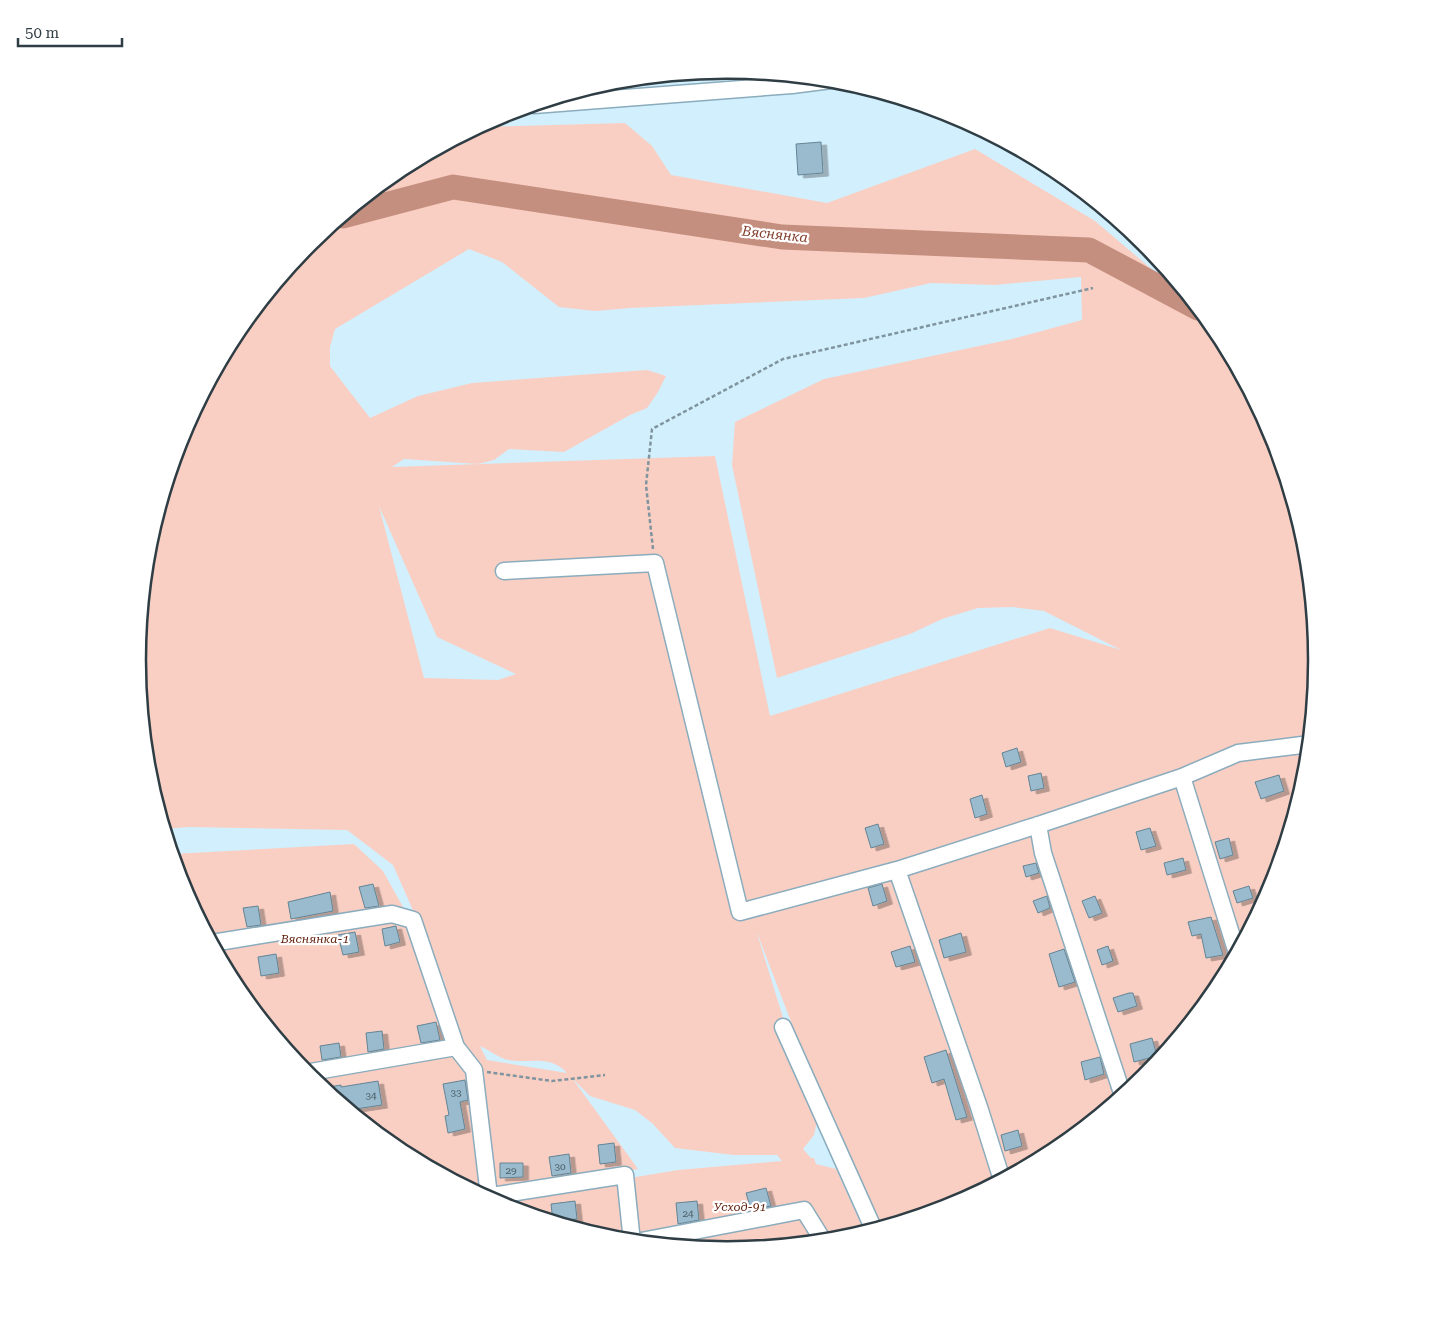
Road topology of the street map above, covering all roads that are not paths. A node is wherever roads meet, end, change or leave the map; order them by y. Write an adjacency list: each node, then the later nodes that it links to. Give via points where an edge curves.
1 (801, 84): 2 (street)
2 (565, 103)
3 (504, 571): 7 (street, via 655,562 740,912)
4 (1303, 745): 5 (street, via 1238,753)
5 (1182, 777): 6 (street); 9 (street)
6 (1038, 825): 7 (street); 13 (street, via 1043,852)
7 (898, 870): 14 (street)
8 (219, 942): 11 (street, via 392,914 414,920)
9 (1234, 945)
10 (783, 1027): 17 (street)
11 (456, 1047): 12 (street); 15 (street, via 474,1070)
12 (315, 1071)
13 (1121, 1089)
14 (1000, 1174)
15 (486, 1189)
16 (499, 1195): 18 (street, via 625,1175)
17 (871, 1224)
18 (633, 1234)
19 (819, 1234): 20 (street, via 804,1210)
20 (657, 1238)

